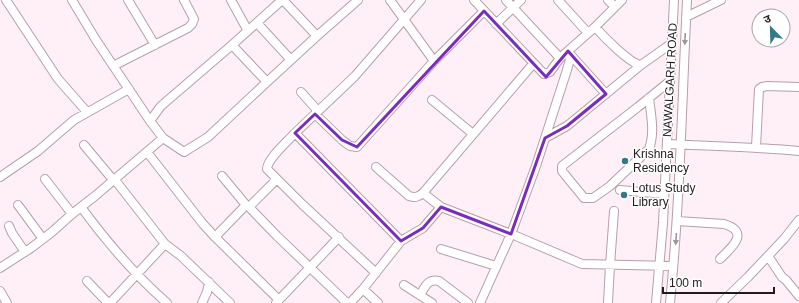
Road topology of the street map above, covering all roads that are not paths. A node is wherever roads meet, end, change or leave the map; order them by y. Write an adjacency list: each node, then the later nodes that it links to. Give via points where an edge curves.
1 (6, 0): 48 (street, via 58,79)
2 (72, 0): 39 (street)
3 (128, 0): 31 (street)
4 (184, 0): 31 (street, via 194,19 192,24)
5 (231, 0): 27 (street)
6 (283, 0): 24 (street); 29 (street)
7 (358, 0): 29 (street)
8 (390, 0): 23 (street)
9 (420, 0): 23 (street)
10 (474, 0): 21 (street)
11 (506, 0): 20 (street)
12 (522, 0): 20 (street)
13 (558, 0): 28 (street)
14 (608, 0): 19 (street)
15 (622, 0): 19 (street)
16 (674, 0): 30 (street, NAWALGARH ROAD)
17 (687, 0): 22 (street)
18 (721, 0): 22 (street)
19 (615, 7): 26 (street)
20 (514, 8): 25 (street); 34 (street)
21 (484, 11): 25 (street); 36 (street)
22 (686, 16): 56 (street, one-way to 56)
23 (405, 19): 36 (street); 49 (street, via 355,76)
24 (257, 23): 27 (street); 35 (street)
25 (496, 24): 37 (street)
26 (595, 27): 28 (street); 38 (street, via 634,62)
27 (248, 31): 32 (street)
28 (588, 33): 33 (street)
29 (317, 36): 35 (street)
30 (672, 43): 38 (street); 40 (street, NAWALGARH ROAD)
31 (156, 45): 39 (street)
32 (232, 46): 41 (street); 50 (street, via 161,106)
33 (569, 54): 34 (street); 45 (street); 54 (street, via 566,73)
34 (560, 58): 37 (street, via 547,74 542,73)
35 (291, 60): 41 (street)
36 (434, 61): 49 (street, via 357,146 350,146 342,140)
37 (533, 64): 52 (street)
38 (641, 65): 45 (street)
39 (113, 66): 43 (street)
40 (670, 81): 46 (street); 55 (street, NAWALGARH ROAD)
41 (267, 82): 53 (street, via 208,137 184,152)
42 (799, 87): 58 (street, via 767,86 759,90)
43 (129, 89): 48 (street); 50 (street)
44 (300, 92): 49 (street)
45 (606, 94): 54 (street, via 567,126)
46 (649, 98): 46 (street, via 562,166 562,171 584,198 593,198 610,186 649,149 653,132)
47 (432, 100): 52 (street)
48 (87, 112): 63 (street)
49 (317, 112): 51 (street)
50 (150, 121): 53 (street)
51 (295, 133): 65 (street, via 267,165 267,169); 83 (street)
52 (473, 134): 68 (street)
53 (163, 138): 60 (street)
54 (545, 138): 79 (street)
55 (667, 144): 56 (street); 69 (street, NAWALGARH ROAD)
56 (681, 144): 58 (street); 76 (street)
57 (84, 145): 66 (street)
58 (756, 147): 59 (street)
59 (799, 151)
60 (147, 152): 66 (street); 80 (street)
61 (376, 167): 68 (street, via 409,196 414,198)
62 (222, 176): 71 (street)
63 (0, 177)
64 (45, 179): 75 (street)
65 (277, 179): 71 (street); 81 (street)
66 (114, 180): 72 (street); 84 (street)
67 (620, 190): 69 (street)
68 (423, 193): 73 (street)
69 (664, 194): 91 (street, NAWALGARH ROAD)
70 (18, 205): 82 (street)
71 (248, 206): 80 (street); 93 (street)
72 (81, 207): 75 (street); 96 (street)
73 (441, 207): 79 (street); 83 (street, via 423,228)
74 (614, 211): 89 (street)
75 (72, 214): 82 (street)
76 (677, 221): 88 (street, via 724,224 735,229 738,233 736,243); 92 (street, one-way to 92)
77 (798, 225): 87 (street)
78 (9, 226): 86 (street)
79 (511, 234): 89 (street, via 582,264); 90 (street)
80 (215, 237): 104 (street)
81 (339, 237): 93 (street); 95 (street)
82 (43, 239): 86 (street)
83 (401, 242): 95 (street)
84 (165, 244): 96 (street); 98 (street)
85 (441, 249): 90 (street)
86 (25, 252): 94 (street)
87 (768, 256): 103 (street); 119 (street)
88 (720, 259)
89 (610, 265): 91 (street); 116 (street)
90 (496, 266): 115 (street)
91 (659, 266): 92 (street); 117 (street, NAWALGARH ROAD)
92 (673, 266): 118 (street)
93 (310, 267): 104 (street); 110 (street)
94 (0, 268)
95 (376, 273): 100 (street)
96 (137, 274): 106 (street); 107 (street)
97 (87, 281): 106 (street)
98 (208, 282): 108 (street); 109 (street)
99 (404, 284): 102 (street)
100 (363, 289): 111 (street); 112 (street)
101 (0, 291): 105 (street)
102 (420, 295): 113 (street); 114 (street, via 428,282 435,280)
103 (799, 296)
104 (278, 302)
105 (7, 303)
106 (109, 303)
107 (167, 303)
108 (202, 303)
109 (230, 303)
110 (347, 303)
111 (350, 303)
112 (378, 303)
113 (432, 303)
114 (468, 303)
115 (480, 303)
116 (608, 303)
117 (656, 303)
118 (670, 303)
119 (721, 303)

